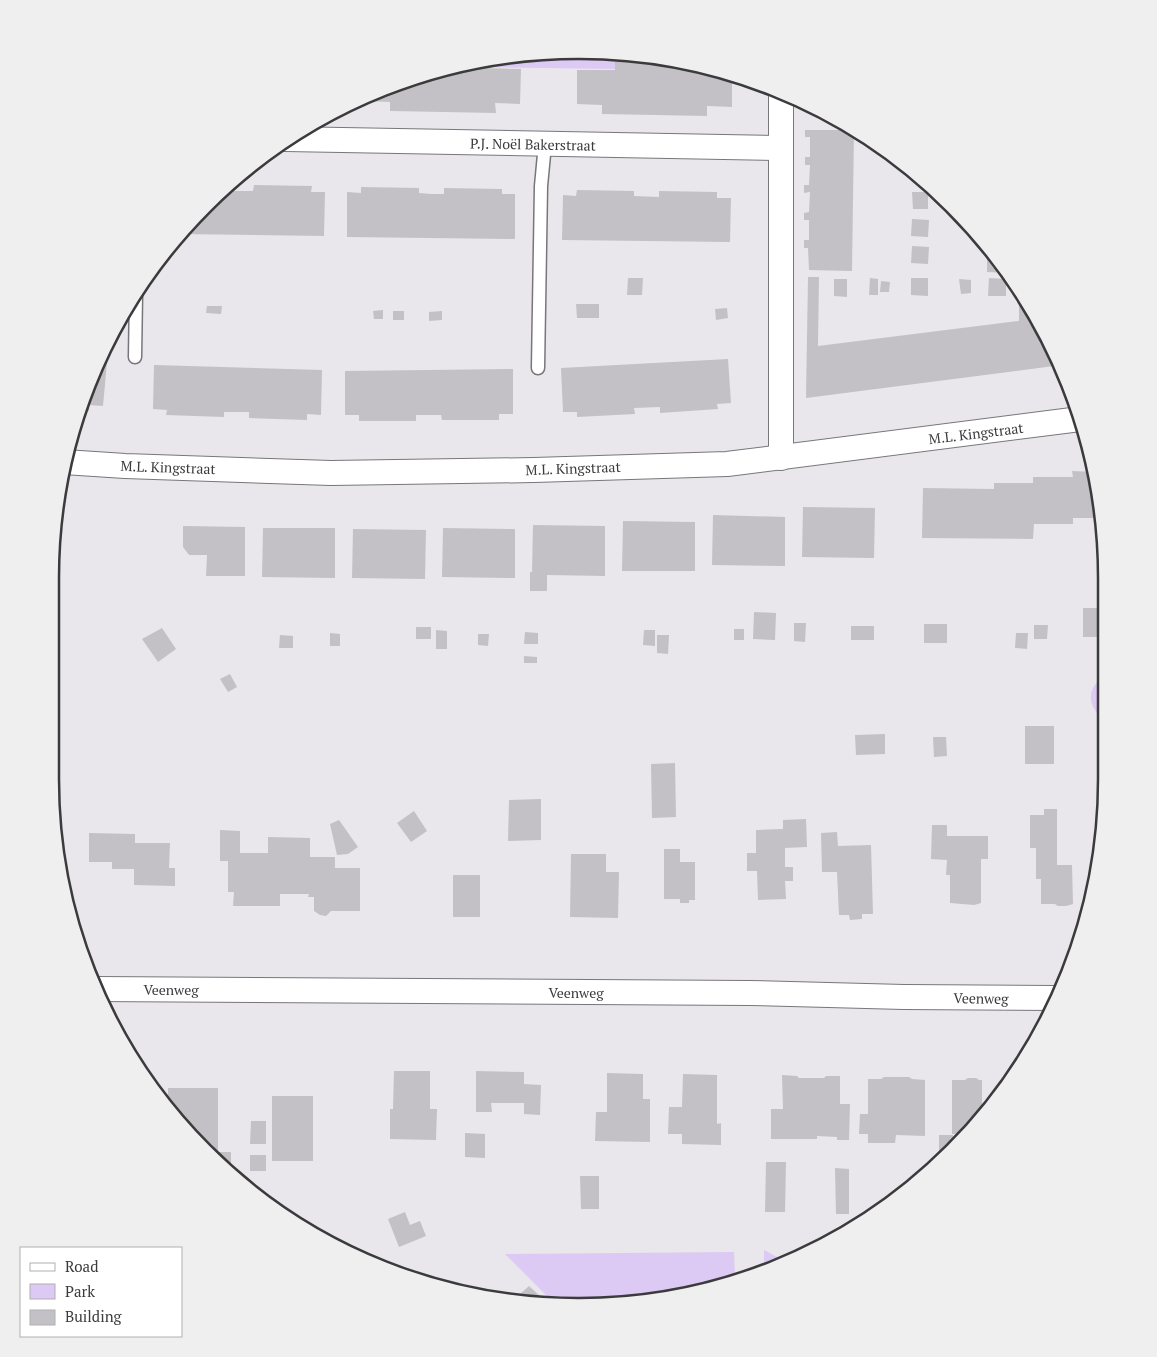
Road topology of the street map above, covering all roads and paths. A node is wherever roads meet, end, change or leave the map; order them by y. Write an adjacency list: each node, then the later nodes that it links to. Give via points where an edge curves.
1 (781, 100): 4 (street)
2 (302, 138): 3 (street, P.J. Noël Bakerstraat)
3 (545, 144): 4 (street, P.J. Noël Bakerstraat); 7 (lane, via 541,186)
4 (780, 148): 9 (street)
5 (136, 306): 6 (lane)
6 (135, 357)
7 (538, 368)
8 (1074, 420): 9 (street, M.L. Kingstraat)
9 (781, 458): 10 (street, M.L. Kingstraat, via 727,464 330,473)
10 (72, 463)
11 (103, 989): 12 (street, Veenweg)
12 (1050, 998)

